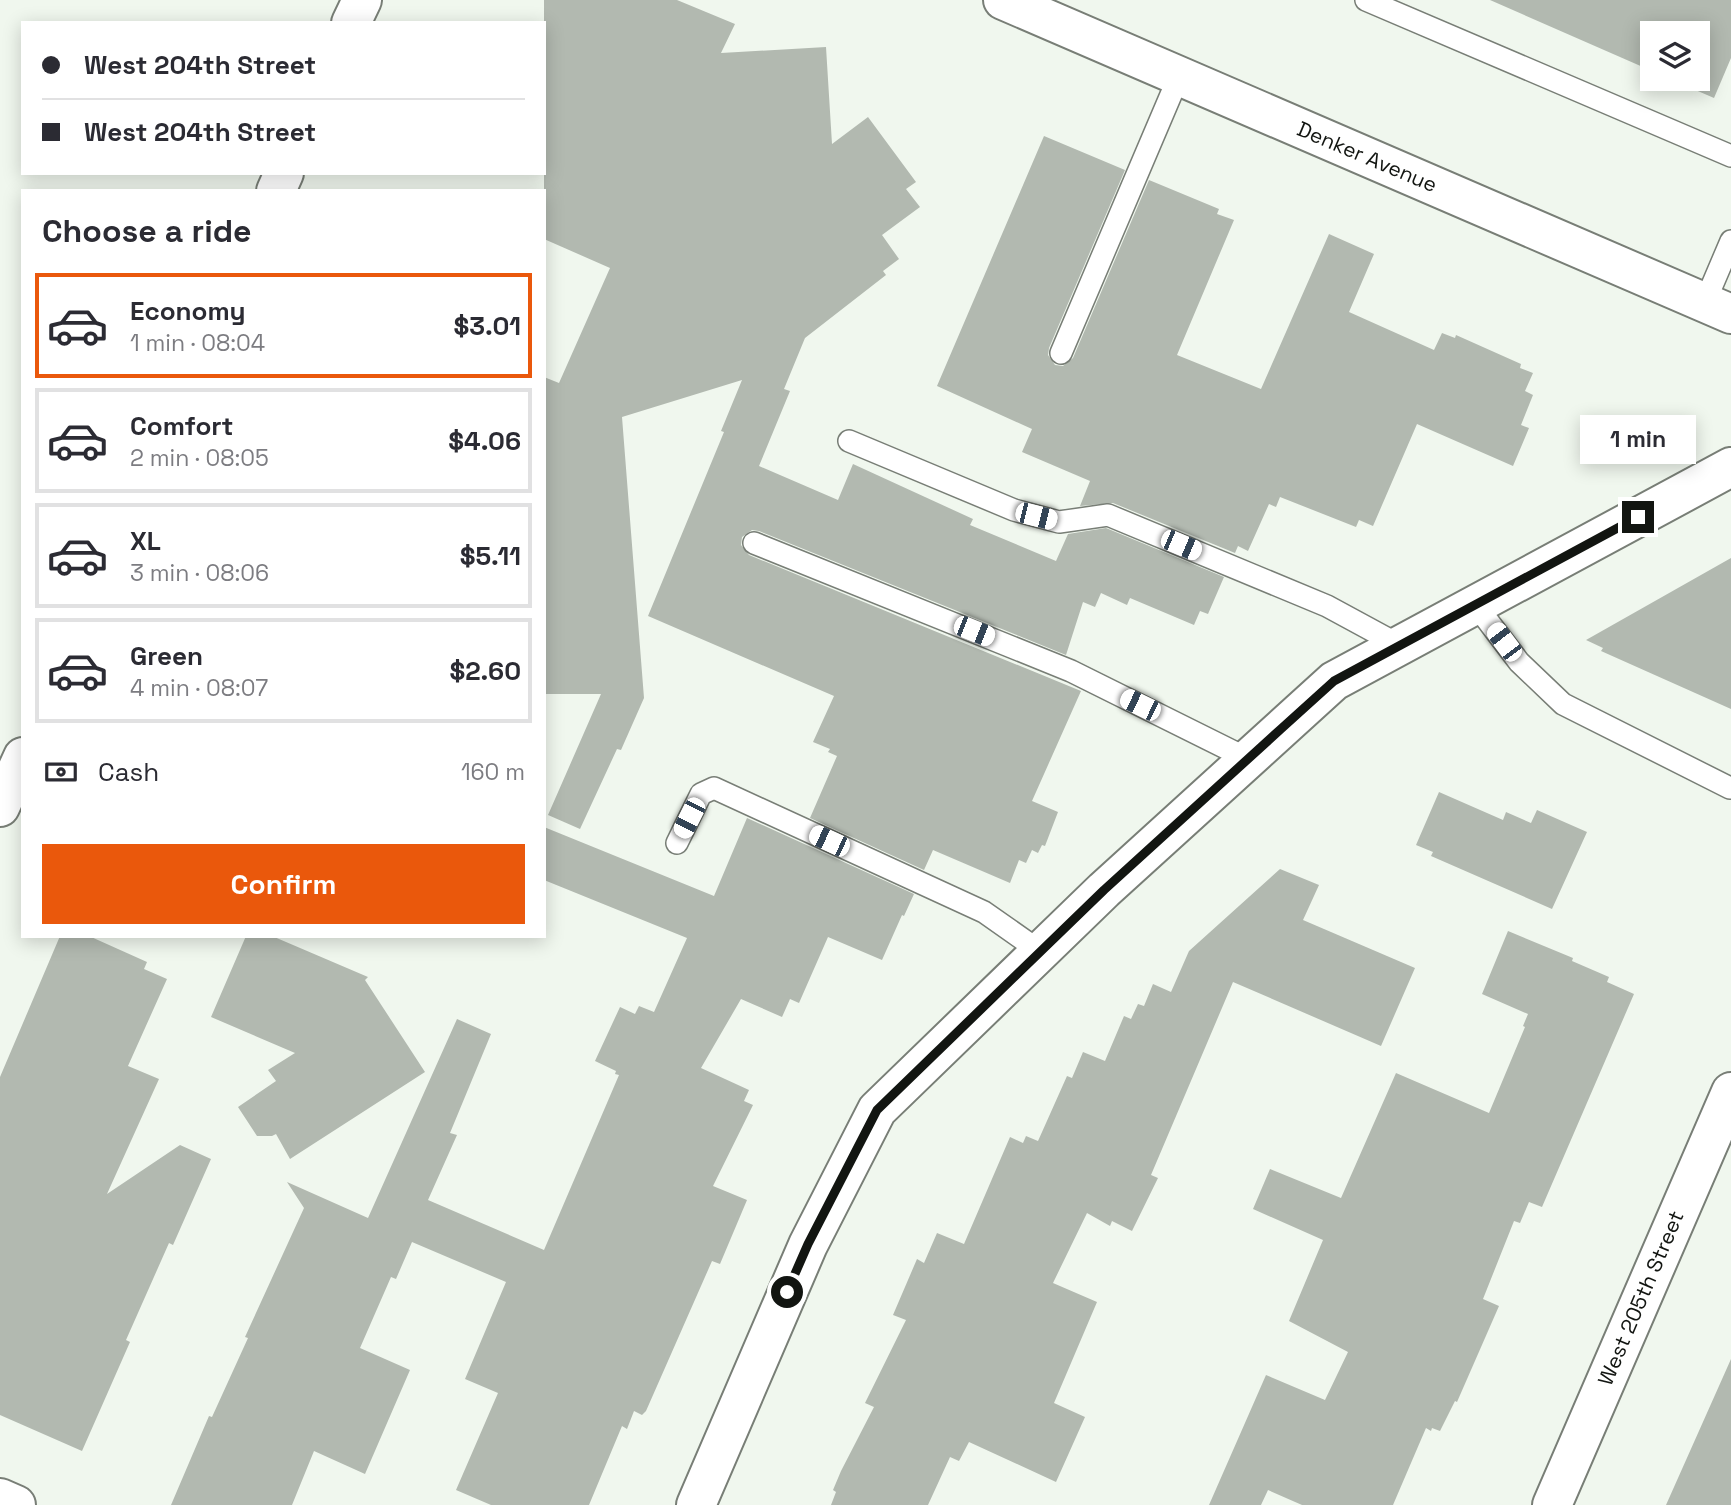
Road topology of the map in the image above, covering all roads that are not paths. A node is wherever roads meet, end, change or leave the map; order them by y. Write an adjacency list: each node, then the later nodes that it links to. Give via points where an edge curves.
1 (362, 0): 4 (street)
2 (1003, 0): 5 (street, Denker Avenue)
3 (1366, 0): 6 (lane)
4 (352, 21)
5 (1179, 76): 8 (street, Denker Avenue); 9 (lane)
6 (1731, 156)
7 (1731, 241): 8 (lane)
8 (1718, 308)
9 (1061, 353)
10 (849, 441): 14 (lane, via 1014,510 1059,522 1108,515 1347,615)
11 (1731, 467): 13 (street)
12 (754, 543): 15 (lane, via 1071,671)
13 (1475, 604): 14 (street); 17 (lane, via 1518,662 1563,704)
14 (1399, 645): 15 (street, via 1334,681)
15 (1248, 759): 20 (street)
16 (21, 761): 18 (street)
17 (1730, 788)
18 (0, 807)
19 (677, 843): 20 (lane, via 701,794 715,788 984,912)
20 (1041, 952): 24 (street, via 877,1110 808,1244)
21 (1731, 1092): 25 (street, West 205th Street)
22 (0, 1498): 23 (street)
23 (16, 1505)
24 (696, 1505)
25 (1552, 1505)

